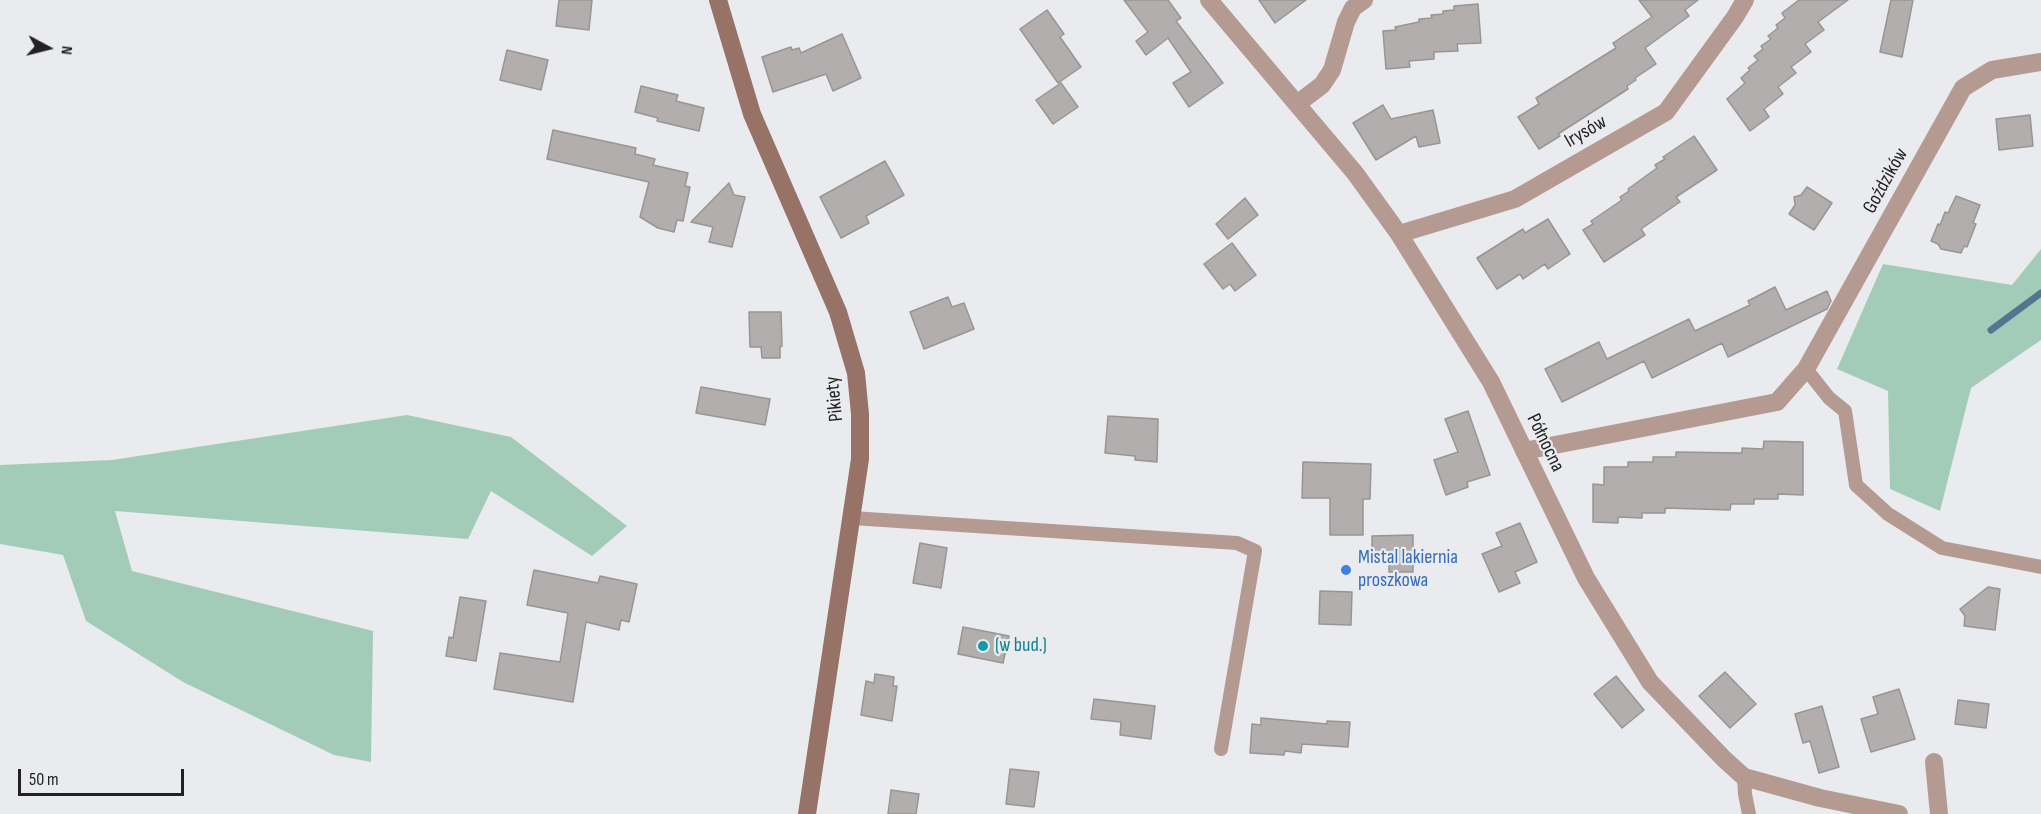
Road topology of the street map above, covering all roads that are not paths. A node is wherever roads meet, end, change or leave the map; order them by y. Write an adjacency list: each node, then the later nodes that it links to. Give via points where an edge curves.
1 (718, 0): 10 (street, Pikiety, via 752,114 838,312 856,373 860,459)
2 (1209, 0): 6 (street, Północna)
3 (1364, 0): 6 (street, via 1353,8 1346,22 1332,70 1322,85)
4 (1745, 0): 7 (street, Irysów, via 1666,112 1515,199)
5 (2041, 62): 8 (street, Goździków, via 1992,70 1963,88)
6 (1297, 104): 7 (street, Północna, via 1355,173)
7 (1399, 234): 9 (street, Północna, via 1491,382)
8 (1806, 369): 9 (street, Goździków, via 1777,402); 11 (lane, via 1845,411 1856,484 1888,514 1942,548)
9 (1524, 451): 14 (street, Północna, via 1586,578 1650,682)
10 (852, 518): 12 (lane, via 1237,543 1255,551); 15 (street, Pikiety)
11 (2041, 567)
12 (1221, 749)
13 (1934, 762): 18 (street)
14 (1744, 777): 16 (lane); 17 (street, Północna)
15 (807, 814)
16 (1749, 814)
17 (1899, 814)
18 (1939, 814)

